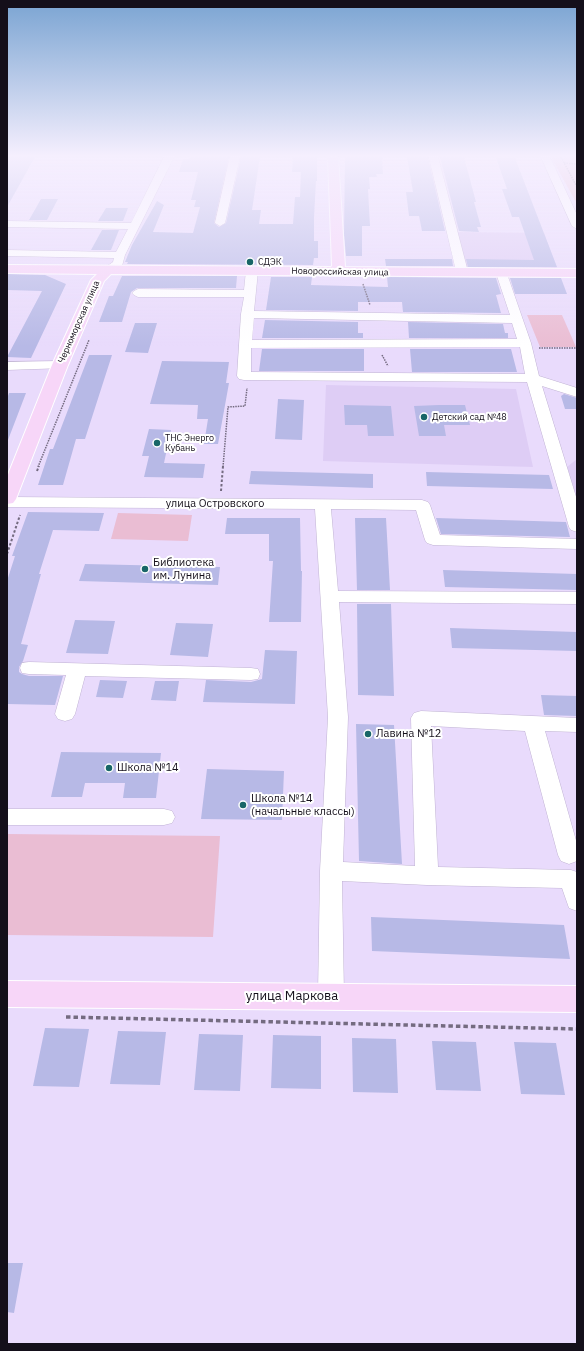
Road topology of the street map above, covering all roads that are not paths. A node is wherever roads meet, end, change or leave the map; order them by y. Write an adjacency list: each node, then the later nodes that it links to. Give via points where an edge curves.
1 (138, 220): 7 (street, Черноморская улица)
2 (221, 220): 5 (street)
3 (336, 220): 13 (main road, via 339,267)
4 (449, 220): 14 (street, via 461,268)
5 (220, 223)
6 (7, 224): 7 (street, via 98,229)
7 (135, 226): 9 (street, Черноморская улица)
8 (7, 253): 9 (street, via 88,250)
9 (120, 255): 11 (street, Черноморская улица, via 118,264)
10 (7, 269): 11 (main road, Новороссийская улица)
11 (106, 271): 12 (main road, Новороссийская улица); 23 (main road, Черноморская улица, via 98,280)
12 (252, 271): 13 (main road, Новороссийская улица); 18 (street)
13 (333, 272): 14 (main road, Новороссийская улица)
14 (456, 273): 15 (main road, Новороссийская улица)
15 (502, 273): 16 (main road, Новороссийская улица); 20 (street)
16 (577, 273)
17 (138, 293): 18 (street)
18 (249, 294): 19 (street)
19 (247, 314): 20 (street); 21 (street)
20 (517, 320): 22 (street)
21 (245, 344): 22 (street); 25 (street, via 244,376)
22 (526, 346): 25 (street)
23 (60, 365): 24 (street); 27 (main road, Черноморская улица)
24 (7, 366)
25 (533, 378): 26 (street); 30 (street)
26 (577, 393)
27 (7, 498)
28 (7, 502): 29 (street, улица Островского)
29 (323, 505): 31 (street, улица Островского, via 422,505 433,540); 32 (street)
30 (577, 527)
31 (577, 544)
32 (330, 596): 33 (street); 43 (street, via 338,717)
33 (577, 598)
34 (29, 668): 35 (street)
35 (77, 669): 36 (street); 37 (street)
36 (252, 674)
37 (65, 714)
38 (533, 724): 39 (street); 42 (street); 44 (street, via 421,718)
39 (577, 725)
40 (7, 817): 41 (street)
41 (164, 817)
42 (573, 853): 45 (street)
43 (331, 871): 44 (street); 47 (street)
44 (427, 876): 45 (street)
45 (574, 890)
46 (7, 994): 47 (main road, улица Маркова)
47 (331, 996): 48 (main road, улица Маркова)
48 (577, 1000)

